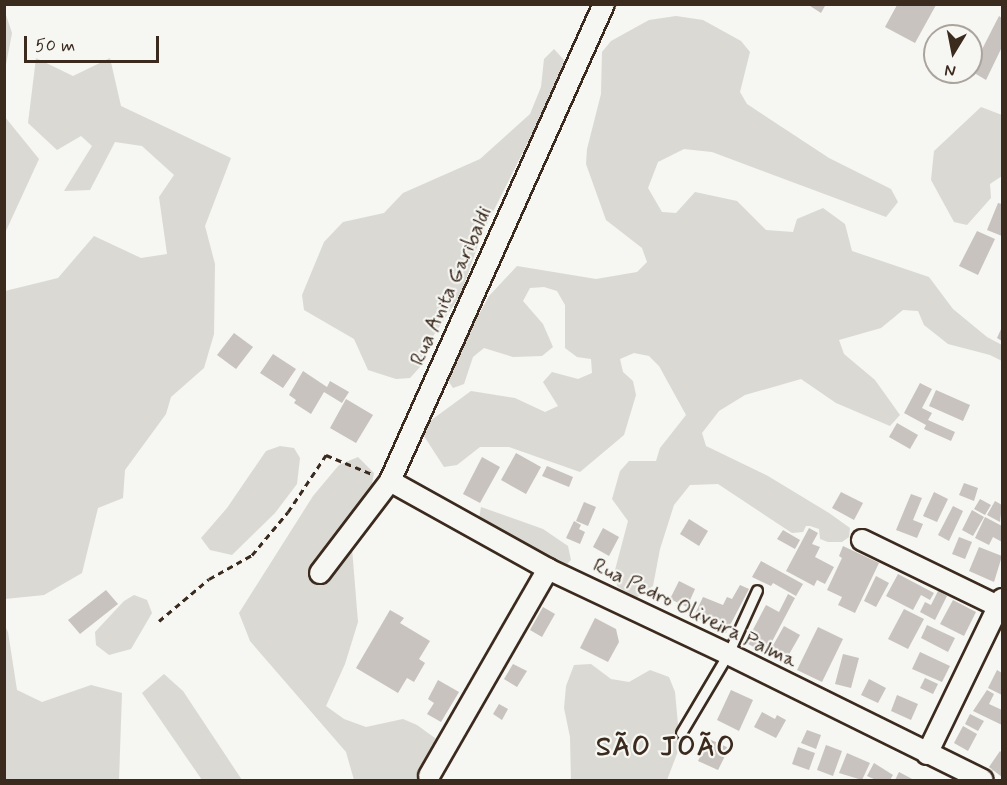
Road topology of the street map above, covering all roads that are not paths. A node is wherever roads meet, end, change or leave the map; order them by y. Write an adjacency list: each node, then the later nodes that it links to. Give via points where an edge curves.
1 (604, 4): 2 (street, Rua Anita Garibaldi)
2 (390, 481): 4 (street, Rua Pedro Oliveira Palma); 5 (street, Rua Anita Garibaldi)
3 (862, 540): 7 (street)
4 (548, 569): 8 (street, Rua Pedro Oliveira Palma); 11 (street)
5 (320, 573)
6 (757, 590): 8 (lane)
7 (1001, 605): 10 (street)
8 (728, 654): 9 (lane); 10 (street, Rua Pedro Oliveira Palma)
9 (681, 733)
10 (927, 754): 12 (street, Rua Pedro Oliveira Palma)
11 (429, 777)
12 (984, 780)

